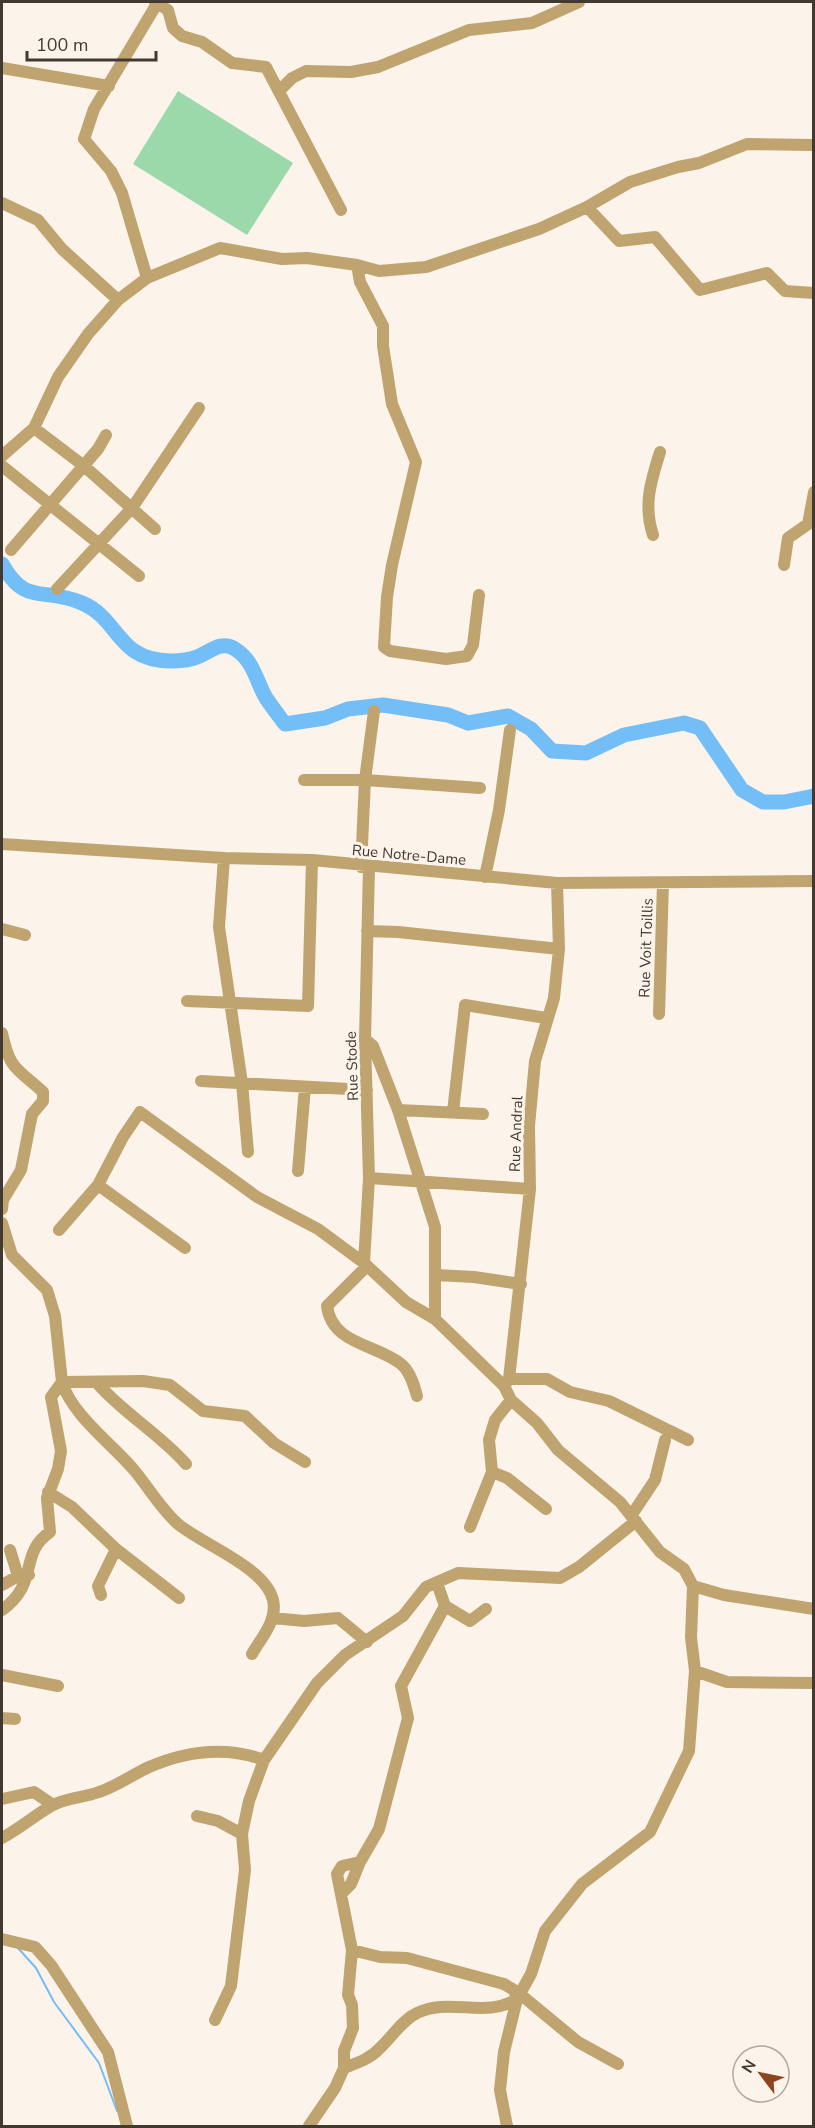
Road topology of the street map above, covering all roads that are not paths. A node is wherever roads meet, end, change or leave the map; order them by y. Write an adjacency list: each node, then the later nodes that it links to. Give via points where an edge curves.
1 (157, 2): 4 (street); 5 (street, via 168,10 175,32 202,42 232,63 266,67)
2 (579, 2): 5 (street, via 532,23 469,30 378,67 351,72 306,71)
3 (2, 68): 4 (street)
4 (109, 86): 11 (street, via 94,109 84,139 111,171 122,193)
5 (280, 90): 9 (street)
6 (813, 145): 8 (street, via 747,144 699,163 630,182)
7 (2, 203): 13 (street, via 38,220)
8 (587, 207): 10 (street, via 504,243 426,267 379,271); 12 (street, via 619,241 654,237 700,290 767,273 785,291)
9 (341, 210)
10 (357, 266): 11 (street, via 219,248); 31 (street, via 360,282 383,326 392,404 416,462 392,565 384,646 390,651 446,659 467,656 473,645)
11 (147, 279): 13 (street)
12 (813, 293)
13 (118, 300): 15 (street, via 58,377)
14 (199, 408): 23 (street)
15 (33, 428): 18 (street); 20 (street)
16 (106, 435): 20 (street)
17 (660, 452): 25 (street, via 647,500 647,518)
18 (2, 456)
19 (2, 466): 22 (street)
20 (84, 466): 22 (street); 23 (street)
21 (813, 492): 28 (street, via 808,524 788,538)
22 (50, 505): 26 (street); 27 (street)
23 (132, 508): 24 (street); 26 (street)
24 (155, 529)
25 (653, 535)
26 (100, 545): 29 (street); 30 (street)
27 (11, 550)
28 (784, 565)
29 (139, 576)
30 (57, 589)
31 (479, 595)
32 (374, 711): 35 (street, Rue Stode)
33 (510, 730): 41 (street)
34 (304, 780): 35 (street)
35 (365, 780): 36 (street); 40 (street, Rue Stode)
36 (480, 788)
37 (2, 844): 38 (street, Rue Notre-Dame)
38 (224, 858): 39 (street, Rue Notre-Dame); 50 (street, via 219,927)
39 (312, 860): 40 (street, Rue Notre-Dame); 50 (street, via 308,1006)
40 (365, 867): 41 (street, Rue Notre-Dame); 46 (street, Rue Stode)
41 (485, 877): 43 (street, Rue Notre-Dame)
42 (813, 881): 44 (street, Rue Notre-Dame)
43 (557, 883): 44 (street, Rue Notre-Dame); 48 (street, Rue Andral)
44 (663, 883): 51 (street, Rue Voit Toillis)
45 (2, 929): 47 (street)
46 (367, 931): 48 (street); 54 (street, Rue Stode)
47 (25, 935)
48 (559, 949): 52 (street, Rue Andral, via 554,998)
49 (187, 1001): 50 (street)
50 (230, 1003): 56 (street)
51 (659, 1014)
52 (546, 1018): 60 (street, via 465,1005); 67 (street, Rue Andral, via 534,1072 529,1126)
53 (2, 1033): 68 (street, via 8,1060 18,1073 44,1092 43,1101 32,1114 21,1170 3,1200)
54 (365, 1039): 58 (street, Rue Stode); 59 (street, via 373,1046)
55 (201, 1081): 56 (street)
56 (242, 1083): 57 (street); 62 (street)
57 (305, 1087): 58 (street); 63 (street)
58 (367, 1090): 64 (street, Rue Stode)
59 (398, 1110): 60 (street); 65 (street)
60 (453, 1112): 61 (street)
61 (483, 1114)
62 (248, 1152)
63 (298, 1171)
64 (369, 1178): 65 (street); 72 (street, Rue Stode)
65 (421, 1182): 67 (street); 73 (street, via 435,1227)
66 (98, 1185): 70 (street); 71 (street); 72 (street, via 140,1112 257,1197 318,1229)
67 (530, 1188): 74 (street, Rue Andral)
68 (2, 1209)
69 (2, 1223): 76 (street, via 12,1255 47,1290 55,1316)
70 (59, 1230)
71 (185, 1248)
72 (365, 1265): 75 (street, via 406,1302); 79 (street, via 327,1306 328,1314 336,1328 360,1345 401,1364 412,1379)
73 (436, 1275): 74 (street); 75 (street)
74 (521, 1284): 77 (street, Rue Andral)
75 (435, 1319): 77 (street)
76 (62, 1382): 78 (street); 86 (street, via 51,1397 61,1451); 102 (street, via 76,1408 178,1524 262,1581 273,1598)
77 (506, 1382): 80 (street); 82 (street, via 546,1379 570,1392 609,1401)
78 (97, 1383): 83 (street, via 143,1381 170,1385 203,1411 245,1416 274,1443); 84 (street, via 115,1404 171,1446)
79 (417, 1396)
80 (511, 1400): 85 (street, via 495,1420 489,1440); 88 (street, via 537,1423 558,1450 620,1502)
81 (665, 1440): 88 (street, via 655,1480)
82 (688, 1440)
83 (305, 1462)
84 (186, 1464)
85 (492, 1472): 87 (street, via 507,1478); 89 (street)
86 (48, 1492): 90 (street, via 72,1507); 92 (street, via 50,1532 38,1540)
87 (546, 1509)
88 (634, 1519): 93 (street, via 579,1567 560,1578 458,1573); 95 (street, via 660,1552 684,1569)
89 (471, 1527)
90 (116, 1549): 96 (street, via 98,1586); 97 (street)
91 (10, 1550): 92 (street)
92 (24, 1575): 94 (street); 101 (street, via 21,1592)
93 (436, 1583): 98 (street); 103 (street, via 426,1587 402,1616)
94 (2, 1584)
95 (693, 1586): 100 (street, via 740,1599); 105 (street, via 691,1637)
96 (101, 1595)
97 (179, 1598)
98 (445, 1606): 99 (street, via 470,1621); 117 (street, via 401,1686 408,1718 380,1829)
99 (486, 1609)
100 (813, 1609)
101 (2, 1610)
102 (273, 1618): 103 (street, via 338,1618); 104 (street)
103 (367, 1642): 111 (street, via 330,1669)
104 (252, 1654)
105 (695, 1671): 107 (street, via 727,1682); 121 (street, via 689,1751 650,1832 582,1884 545,1930)
106 (2, 1675): 108 (street)
107 (813, 1683)
108 (58, 1686)
109 (2, 1718): 110 (street)
110 (15, 1719)
111 (264, 1760): 113 (street, via 235,1752 194,1753 149,1767 98,1793); 115 (street)
112 (2, 1799): 113 (street, via 34,1792)
113 (53, 1805): 116 (street)
114 (197, 1816): 115 (street, via 218,1821)
115 (242, 1834): 122 (street, via 244,1869 231,1986)
116 (2, 1838)
117 (360, 1862): 118 (street, via 351,1884); 118 (street, via 338,1870)
118 (341, 1894): 120 (street)
119 (2, 1939): 125 (street, via 35,1947 51,1965 108,2052)
120 (352, 1950): 121 (street, via 407,1958 504,1984); 124 (street, via 347,1986 353,2028 344,2051)
121 (519, 1997): 123 (street, via 578,2042); 124 (street, via 506,2006 489,2009 435,2008 418,2012 379,2050); 127 (street, via 504,2052 500,2090)
122 (215, 2020)
123 (618, 2064)
124 (344, 2068): 126 (street)
125 (127, 2127)
126 (309, 2127)
127 (507, 2127)

